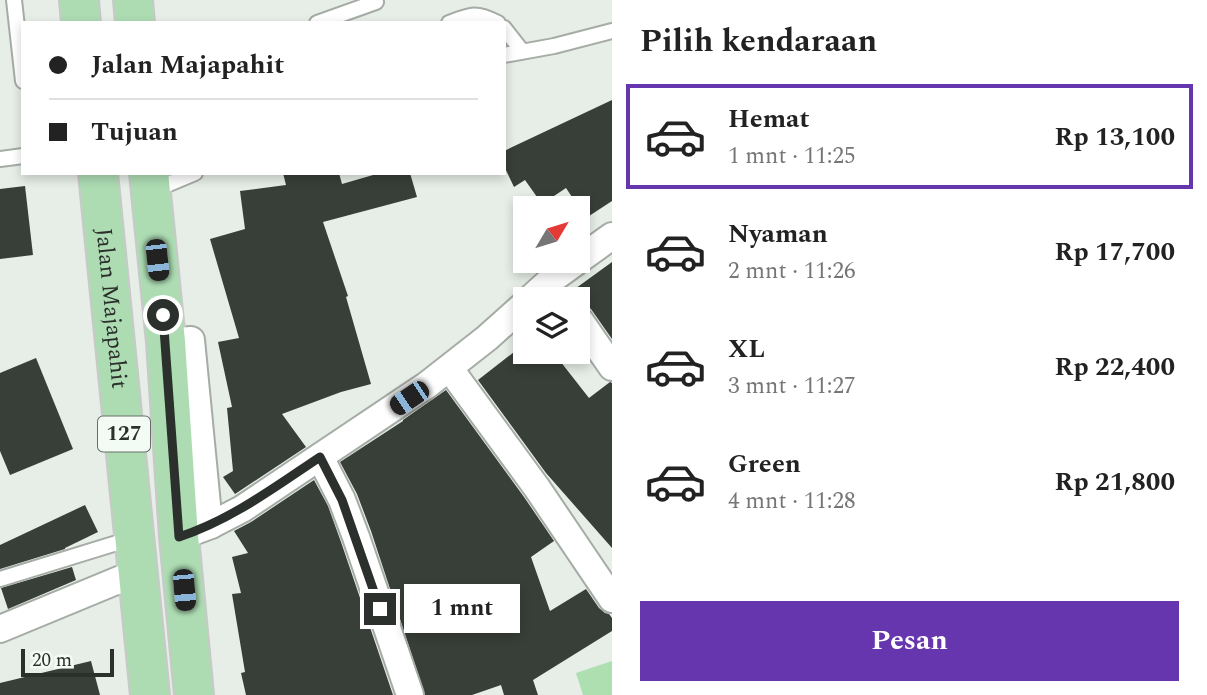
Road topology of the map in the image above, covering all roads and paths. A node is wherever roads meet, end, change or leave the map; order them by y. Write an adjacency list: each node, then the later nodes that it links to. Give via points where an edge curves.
1 (14, 0): 14 (lane)
2 (79, 0): 5 (main road)
3 (133, 0): 6 (main road)
4 (376, 2): 7 (lane)
5 (82, 21)
6 (135, 21)
7 (323, 21)
8 (454, 21): 9 (lane, via 481,15)
9 (494, 21)
10 (506, 31): 12 (lane)
11 (612, 31): 12 (lane)
12 (523, 51): 13 (lane)
13 (506, 55)
14 (21, 63)
15 (21, 156): 16 (lane)
16 (0, 159)
17 (98, 175): 28 (main road, Jalan Majapahit / 127)
18 (185, 175): 19 (lane)
19 (150, 182): 27 (main road, 127, via 166,342)
20 (612, 236): 21 (street)
21 (561, 287)
22 (513, 314): 25 (street)
23 (590, 334): 24 (street)
24 (612, 366)
25 (450, 369): 26 (street); 30 (street)
26 (320, 457): 27 (street, via 242,509); 34 (street, via 342,500)
27 (195, 531): 33 (main road, 127)
28 (136, 555): 29 (lane); 31 (street); 32 (main road, Jalan Majapahit / 127)
29 (0, 579)
30 (612, 600)
31 (0, 629)
32 (150, 695)
33 (194, 695)
34 (410, 695)

